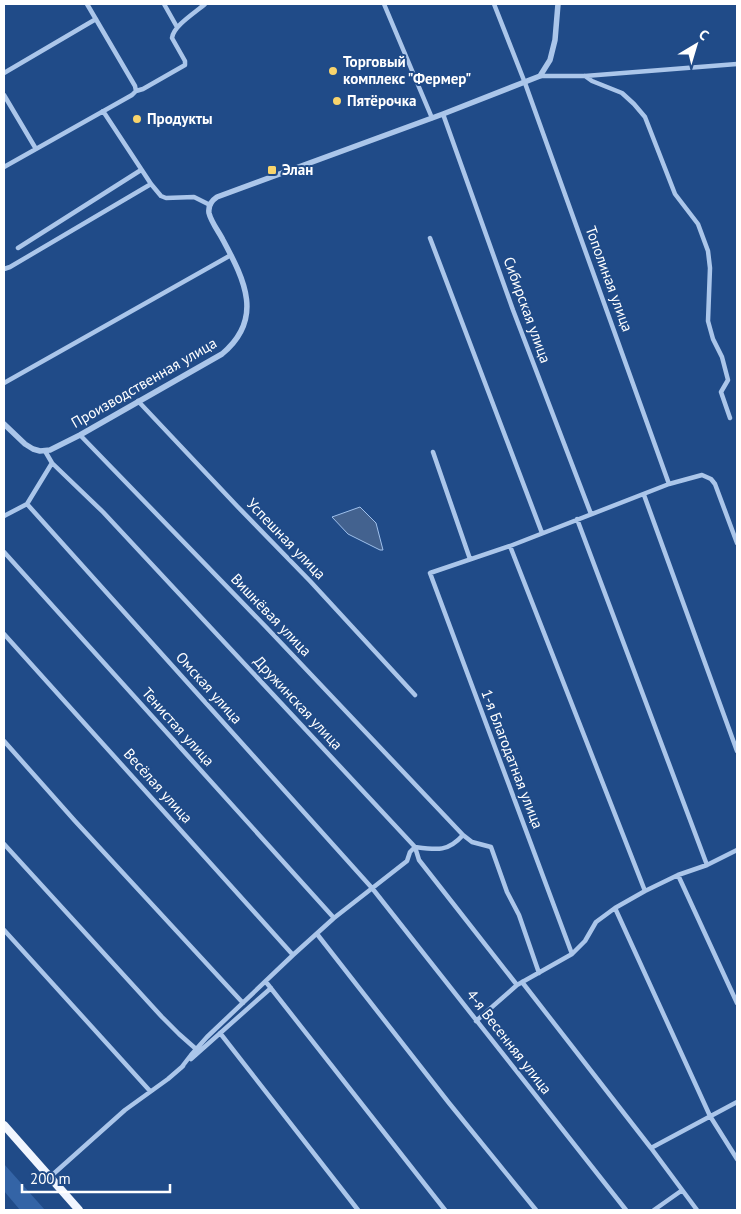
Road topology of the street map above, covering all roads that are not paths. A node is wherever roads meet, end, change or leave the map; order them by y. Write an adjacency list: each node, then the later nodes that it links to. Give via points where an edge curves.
1 (87, 4): 7 (street)
2 (164, 4): 8 (street)
3 (205, 4): 8 (street)
4 (384, 4): 18 (street)
5 (494, 4): 13 (street, Тополиная улица)
6 (558, 4): 11 (street, via 550,60)
7 (96, 19): 10 (street); 14 (street)
8 (177, 27): 14 (street, via 172,38 185,60 184,65)
9 (737, 64): 12 (street)
10 (4, 73)
11 (540, 76): 12 (street); 13 (street)
12 (585, 76): 30 (street, via 622,93 645,117 675,194 698,224 708,251 710,268 708,321 728,380 721,392)
13 (525, 83): 17 (street); 36 (street, Тополиная улица)
14 (136, 91): 16 (street)
15 (4, 95): 19 (street)
16 (103, 111): 19 (street); 21 (street)
17 (443, 114): 18 (street); 39 (street, Сибирская улица, via 516,319)
18 (432, 118): 23 (street, via 217,196)
19 (36, 149): 20 (street)
20 (4, 167)
21 (141, 170): 22 (street); 25 (street)
22 (151, 184): 23 (street, via 166,198 194,197); 27 (street)
23 (210, 205): 26 (street, Производственная улица, via 211,218)
24 (430, 238): 42 (street)
25 (18, 248)
26 (231, 255): 28 (street); 29 (street, Производственная улица, via 244,283 248,304 241,333 222,354)
27 (4, 269)
28 (4, 384)
29 (138, 401): 32 (street, Производственная улица); 48 (street, Успешная улица)
30 (730, 418)
31 (4, 424): 33 (street, via 25,444)
32 (80, 435): 33 (street, Производственная улица); 51 (street, Вишнёвая улица)
33 (45, 451): 35 (street, Дружинская улица)
34 (433, 452): 46 (street)
35 (52, 463): 38 (street); 53 (street, Дружинская улица, via 103,512)
36 (669, 484): 37 (street); 43 (street, via 708,476 715,484)
37 (644, 495): 39 (street); 50 (street)
38 (27, 504): 40 (street); 57 (street, Омская улица)
39 (592, 514): 41 (street)
40 (4, 516)
41 (577, 519): 42 (street); 55 (street)
42 (542, 533): 44 (street)
43 (737, 543)
44 (510, 546): 46 (street); 58 (street)
45 (4, 552): 60 (street, Тенистая улица)
46 (470, 559): 63 (street, 1-я Благодатная улица, via 430,573)
47 (4, 634): 64 (street, Весёлая улица)
48 (415, 695)
49 (4, 742): 70 (street)
50 (737, 751)
51 (463, 835): 53 (street, via 454,846 431,850); 65 (street, via 472,842 491,847 507,892 520,915)
52 (4, 844): 74 (street, via 162,1017)
53 (415, 847): 57 (street, via 407,861); 67 (street, Дружинская улица, via 419,860)
54 (737, 850): 55 (street)
55 (707, 865): 56 (street)
56 (678, 875): 58 (street); 69 (street)
57 (372, 888): 60 (street); 71 (street, 4-я Весенняя улица)
58 (645, 891): 59 (street)
59 (615, 908): 63 (street, via 596,922 585,941); 78 (street)
60 (334, 918): 62 (street)
61 (4, 930): 76 (street)
62 (317, 934): 64 (street); 87 (street)
63 (572, 954): 65 (street)
64 (293, 955): 66 (street)
65 (538, 973): 67 (street)
66 (266, 982): 68 (street); 70 (street)
67 (519, 984): 71 (street); 80 (street, Дружинская улица)
68 (271, 988): 72 (street); 86 (street)
69 (737, 1002)
70 (244, 1003): 74 (street)
71 (476, 1021): 88 (street, 4-я Весенняя улица)
72 (220, 1033): 73 (street); 85 (street)
73 (204, 1046): 74 (street); 75 (street)
74 (196, 1049): 75 (street)
75 (181, 1068): 76 (street)
76 (150, 1091): 82 (street)
77 (737, 1102): 78 (street)
78 (710, 1116): 80 (street); 81 (street)
79 (4, 1125): 82 (main road)
80 (651, 1148): 83 (street, Дружинская улица)
81 (737, 1159)
82 (50, 1177): 84 (main road)
83 (681, 1190): 89 (street); 90 (street, Дружинская улица)
84 (79, 1210)
85 (358, 1210)
86 (445, 1210)
87 (536, 1210)
88 (626, 1210)
89 (654, 1210)
90 (696, 1210)

